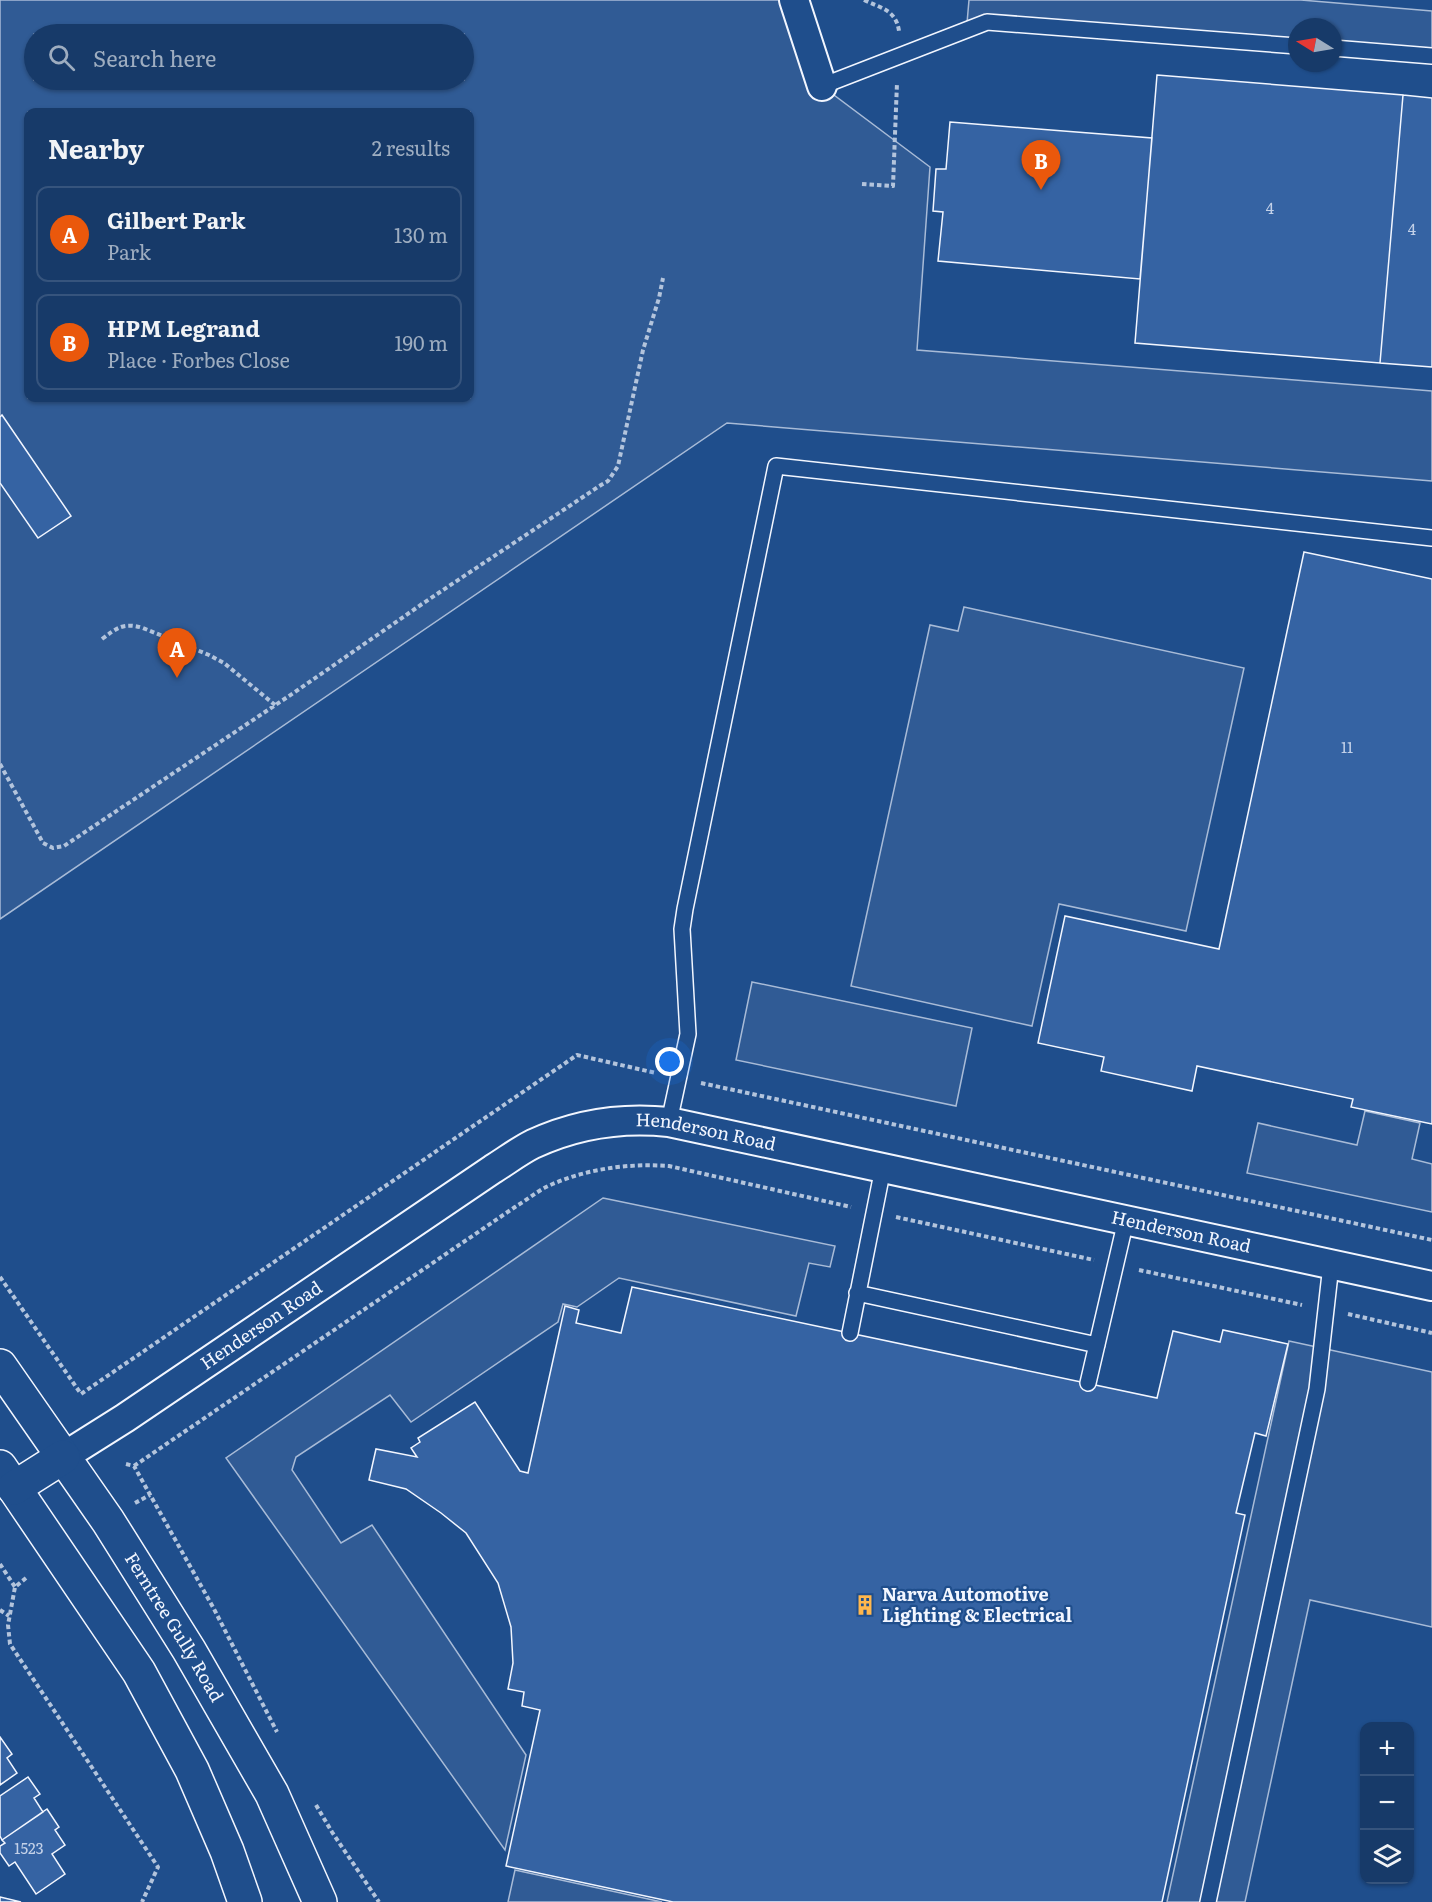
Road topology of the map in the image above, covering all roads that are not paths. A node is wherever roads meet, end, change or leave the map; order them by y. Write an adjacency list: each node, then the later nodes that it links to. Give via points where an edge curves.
1 (795, 0): 5 (street)
2 (1288, 45): 5 (lane, via 987,22)
3 (1342, 49): 4 (lane)
4 (1432, 56)
5 (822, 86)
6 (1432, 538): 7 (lane, via 776,466 685,909 682,929 688,1034)
7 (669, 1122): 8 (street, Henderson Road); 17 (street, Henderson Road, via 609,1121 532,1144)
8 (883, 1168): 9 (street, Henderson Road); 12 (lane)
9 (1126, 1220): 10 (street, Henderson Road); 14 (lane)
10 (1332, 1265): 11 (street, Henderson Road); 21 (lane, via 1317,1389)
11 (1432, 1286)
12 (857, 1293): 13 (lane); 14 (lane)
13 (850, 1333)
14 (1097, 1345): 16 (lane)
15 (0, 1366): 17 (main road, Ferntree Gully Road)
16 (1088, 1383)
17 (63, 1457): 18 (main road); 20 (main road, Ferntree Gully Road, via 189,1650 272,1794)
18 (5, 1484): 19 (main road, via 139,1672 192,1770)
19 (244, 1902)
20 (320, 1902)
21 (1208, 1902)

